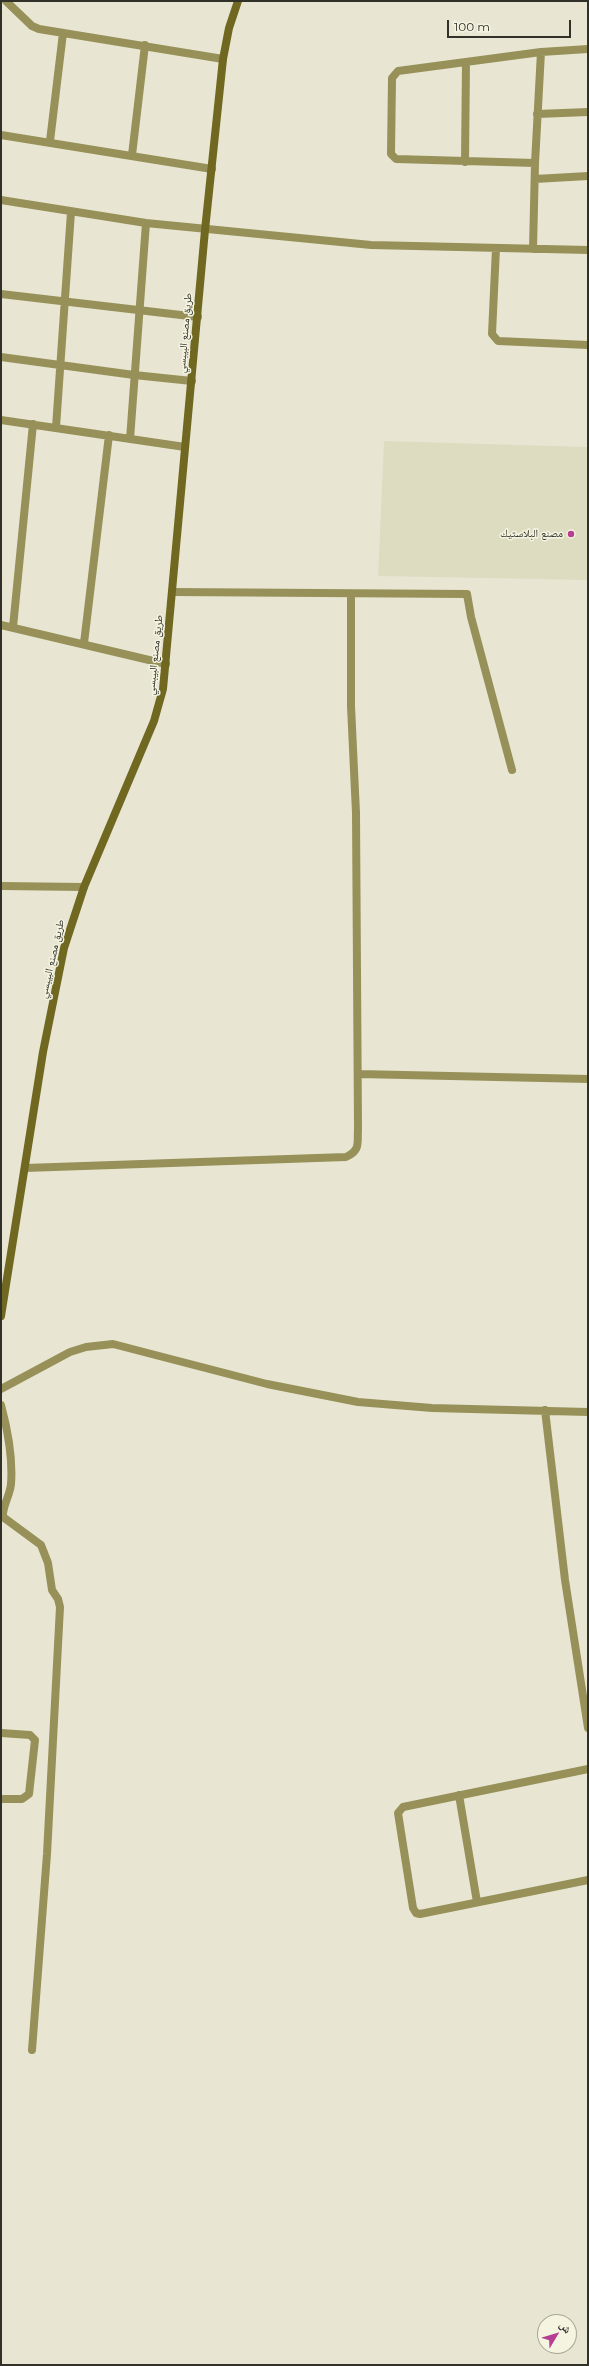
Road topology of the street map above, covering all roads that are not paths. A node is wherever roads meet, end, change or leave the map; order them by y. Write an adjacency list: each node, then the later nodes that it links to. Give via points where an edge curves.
1 (6, 1): 3 (street, via 32,26)
2 (238, 1): 7 (main road, طريق مصنع البيبسي)
3 (63, 33): 4 (street); 12 (street)
4 (145, 45): 7 (street); 13 (street)
5 (588, 49): 6 (street)
6 (541, 52): 8 (street); 10 (street)
7 (223, 59): 16 (main road, طريق مصنع البيبسي)
8 (466, 62): 14 (street); 14 (street, via 398,71 392,78 391,113 391,154 396,159)
9 (588, 112): 10 (street)
10 (537, 114): 15 (street)
11 (1, 135): 12 (street)
12 (50, 141): 13 (street)
13 (132, 155): 16 (street)
14 (465, 162): 15 (street)
15 (535, 163): 18 (street)
16 (212, 169): 22 (main road, طريق مصنع البيبسي)
17 (588, 176): 18 (street)
18 (535, 179): 24 (street)
19 (1, 200): 20 (street)
20 (71, 212): 21 (street); 27 (street)
21 (146, 223): 22 (street); 28 (street)
22 (205, 230): 23 (street, via 371,245); 29 (main road, طريق مصنع البيبسي)
23 (496, 248): 24 (street); 30 (street, via 492,334 494,338 498,341)
24 (533, 249): 25 (street)
25 (588, 250)
26 (1, 294): 27 (street)
27 (65, 303): 28 (street); 32 (street)
28 (138, 312): 29 (street); 33 (street)
29 (198, 317): 34 (main road, طريق مصنع البيبسي)
30 (588, 345)
31 (1, 357): 32 (street)
32 (60, 364): 33 (street); 37 (street)
33 (134, 375): 34 (street); 39 (street)
34 (192, 381): 40 (main road, طريق مصنع البيبسي)
35 (1, 420): 36 (street)
36 (33, 424): 37 (street); 44 (street)
37 (56, 427): 38 (street)
38 (109, 435): 39 (street); 45 (street)
39 (130, 439): 40 (street)
40 (185, 447): 41 (main road, طريق مصنع البيبسي)
41 (172, 592): 42 (street); 46 (main road, طريق مصنع البيبسي)
42 (351, 594): 47 (street, via 467,594); 50 (street)
43 (1, 625): 44 (street)
44 (13, 627): 45 (street)
45 (84, 643): 46 (street)
46 (166, 664): 49 (main road, طريق مصنع البيبسي, via 161,701 154,721)
47 (512, 770)
48 (1, 886): 49 (street)
49 (84, 887): 52 (main road, طريق مصنع البيبسي, via 59,970)
50 (358, 1074): 51 (street); 52 (street, via 357,1148 355,1153 346,1157)
51 (588, 1079)
52 (25, 1168): 53 (main road, طريق مصنع البيبسي)
53 (4, 1284): 54 (main road, طريق مصنع البيبسي)
54 (1, 1316)
55 (1, 1389): 57 (street, via 70,1352 113,1344 245,1379 358,1402 432,1408)
56 (1, 1405): 66 (street, via 12,1470 11,1487 3,1517 41,1545 48,1563 52,1590 58,1598 60,1607 48,1847)
57 (545, 1410): 58 (street); 59 (street)
58 (588, 1412)
59 (588, 1728)
60 (1, 1733): 63 (street, via 30,1735 35,1740 29,1794 22,1800)
61 (588, 1769): 62 (street)
62 (459, 1795): 65 (street); 65 (street, via 399,1810 414,1908 416,1913 420,1914)
63 (1, 1799)
64 (588, 1880): 65 (street)
65 (477, 1902)
66 (32, 2050)

